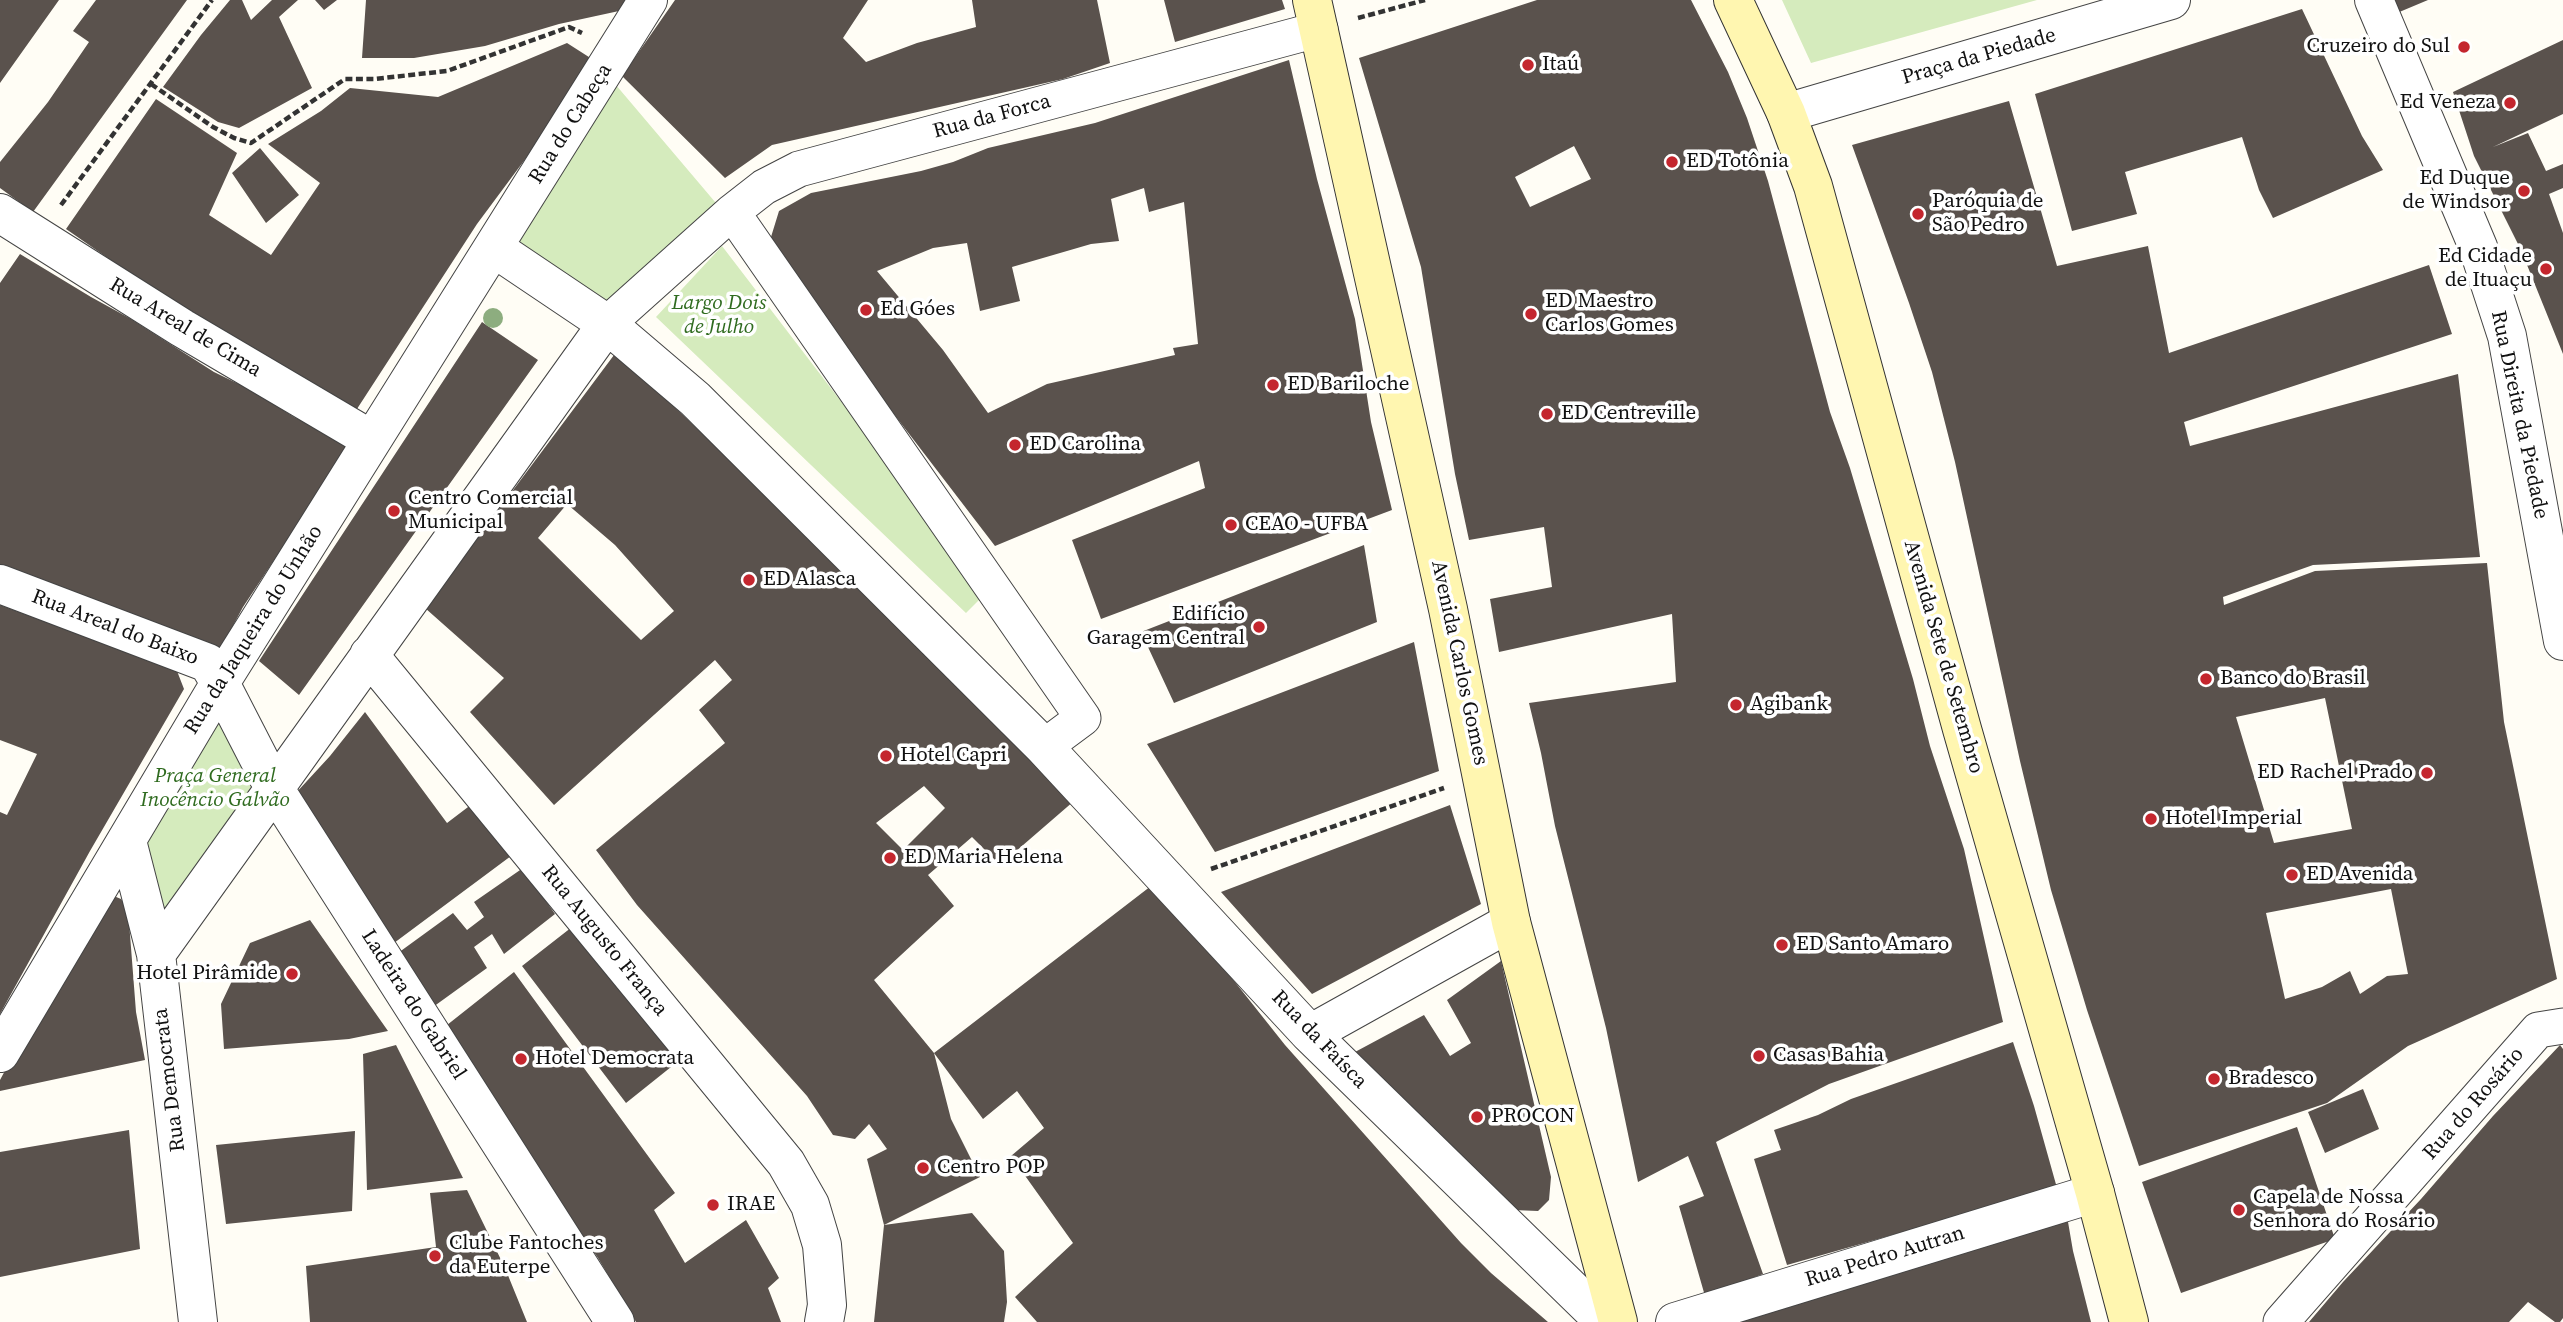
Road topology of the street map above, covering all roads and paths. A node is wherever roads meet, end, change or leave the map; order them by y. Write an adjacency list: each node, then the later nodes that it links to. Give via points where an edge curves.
1 (212, 0): 9 (path)
2 (648, 0): 8 (street, Rua do Cabeça)
3 (1425, 0): 7 (path)
4 (1733, 0): 10 (main road, Avenida Sete de Setembro)
5 (2171, 0): 10 (street, Praça da Piedade)
6 (2374, 0): 18 (street, Rua Direita da Piedade, via 2478,247 2507,336)
7 (1316, 14): 11 (street, Rua da Forca, via 799,169 764,187); 22 (main road, Avenida Carlos Gomes)
8 (618, 49): 9 (path, via 569,27 447,71 345,79 251,142 213,127); 14 (street, Rua do Cabeça)
9 (151, 84): 13 (path)
10 (1786, 113): 31 (main road, Avenida Sete de Setembro, via 1813,186)
11 (732, 212): 15 (street, Rua da Forca); 21 (street, via 1083,718)
12 (0, 213): 13 (street, Rua Areal de Cima)
13 (37, 237): 16 (street, Rua Areal de Cima)
14 (494, 248): 15 (street); 16 (street, Rua da Jaqueira do Unhão)
15 (607, 324): 19 (street); 21 (street, via 695,399)
16 (372, 440): 20 (street, Rua da Jaqueira do Unhão)
17 (0, 584): 20 (street, Rua Areal do Baixo, via 198,657 208,663)
18 (2563, 641)
19 (369, 655): 23 (street); 34 (street, Rua Augusto França, via 786,1163 810,1205 822,1245)
20 (220, 682): 23 (street, Ladeira do Gabriel); 24 (street, Rua da Jaqueira do Unhão)
21 (1044, 747): 29 (street, Rua da Faísca)
22 (1482, 774): 25 (path); 26 (main road, Avenida Carlos Gomes)
23 (274, 788): 27 (street); 33 (street, Ladeira do Gabriel)
24 (127, 841): 27 (street, Rua Democrata); 30 (street, Rua da Jaqueira do Unhão)
25 (1224, 865)
26 (1511, 922): 29 (street); 36 (main road, Avenida Carlos Gomes)
27 (156, 954): 32 (street, Rua Democrata)
28 (2563, 1026): 39 (street, Rua do Rosário, via 2538,1030)
29 (1310, 1034): 35 (street, Rua da Faísca)
30 (0, 1053)
31 (2095, 1193): 37 (street, Rua Pedro Autran); 38 (main road, Avenida Sete de Setembro)
32 (198, 1322)
33 (615, 1322)
34 (824, 1322)
35 (1605, 1322)
36 (1618, 1322)
37 (1675, 1322)
38 (2129, 1322)
39 (2281, 1322)

